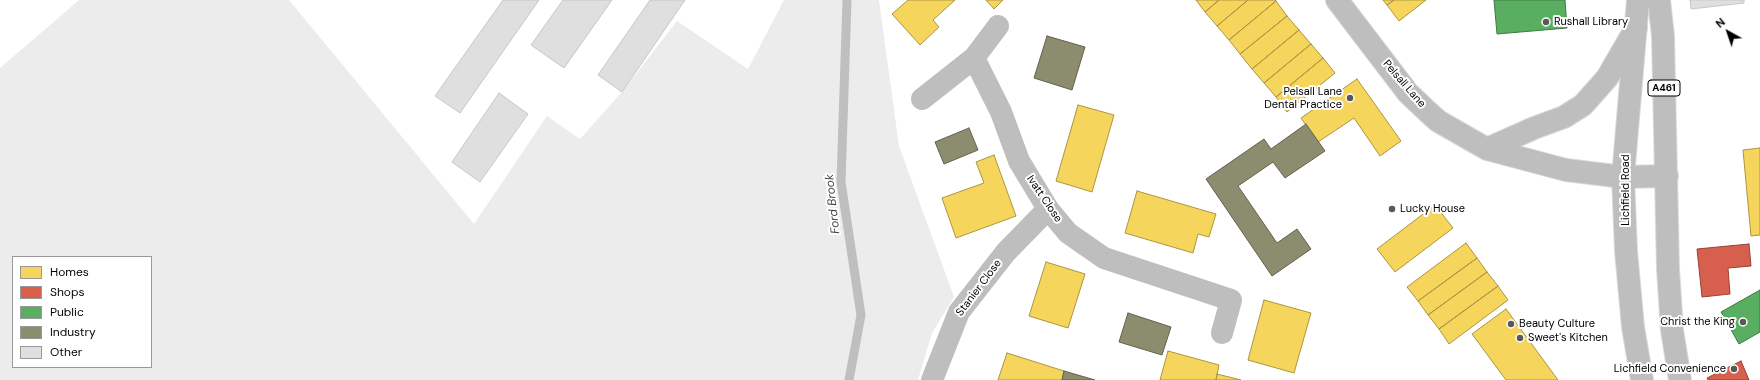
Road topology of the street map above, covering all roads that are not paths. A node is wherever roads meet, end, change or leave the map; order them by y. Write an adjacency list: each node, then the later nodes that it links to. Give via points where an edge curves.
1 (1337, 0): 8 (main road, Pelsall Lane, via 1404,88 1422,107 1438,121)
2 (1638, 0): 5 (main road, Lichfield Road)
3 (1658, 0): 9 (main road, A461, via 1663,36)
4 (998, 26): 6 (main road)
5 (1636, 28): 8 (main road, via 1607,78 1583,105 1564,117); 10 (main road, Lichfield Road)
6 (974, 58): 7 (main road); 11 (main road, Ivatt Close, via 1001,112 1019,161)
7 (922, 99)
8 (1487, 149): 10 (main road, Pelsall Lane, via 1566,170)
9 (1667, 176): 10 (main road, Pelsall Lane); 15 (main road, A461, via 1668,268 1672,330)
10 (1623, 177): 14 (main road, Lichfield Road, via 1633,327)
11 (1048, 209): 12 (main road, Ivatt Close, via 1068,233 1104,258 1231,300); 13 (main road, Stanier Close, via 1006,252 959,312)
12 (1222, 333)
13 (932, 380)
14 (1642, 380)
15 (1680, 380)

